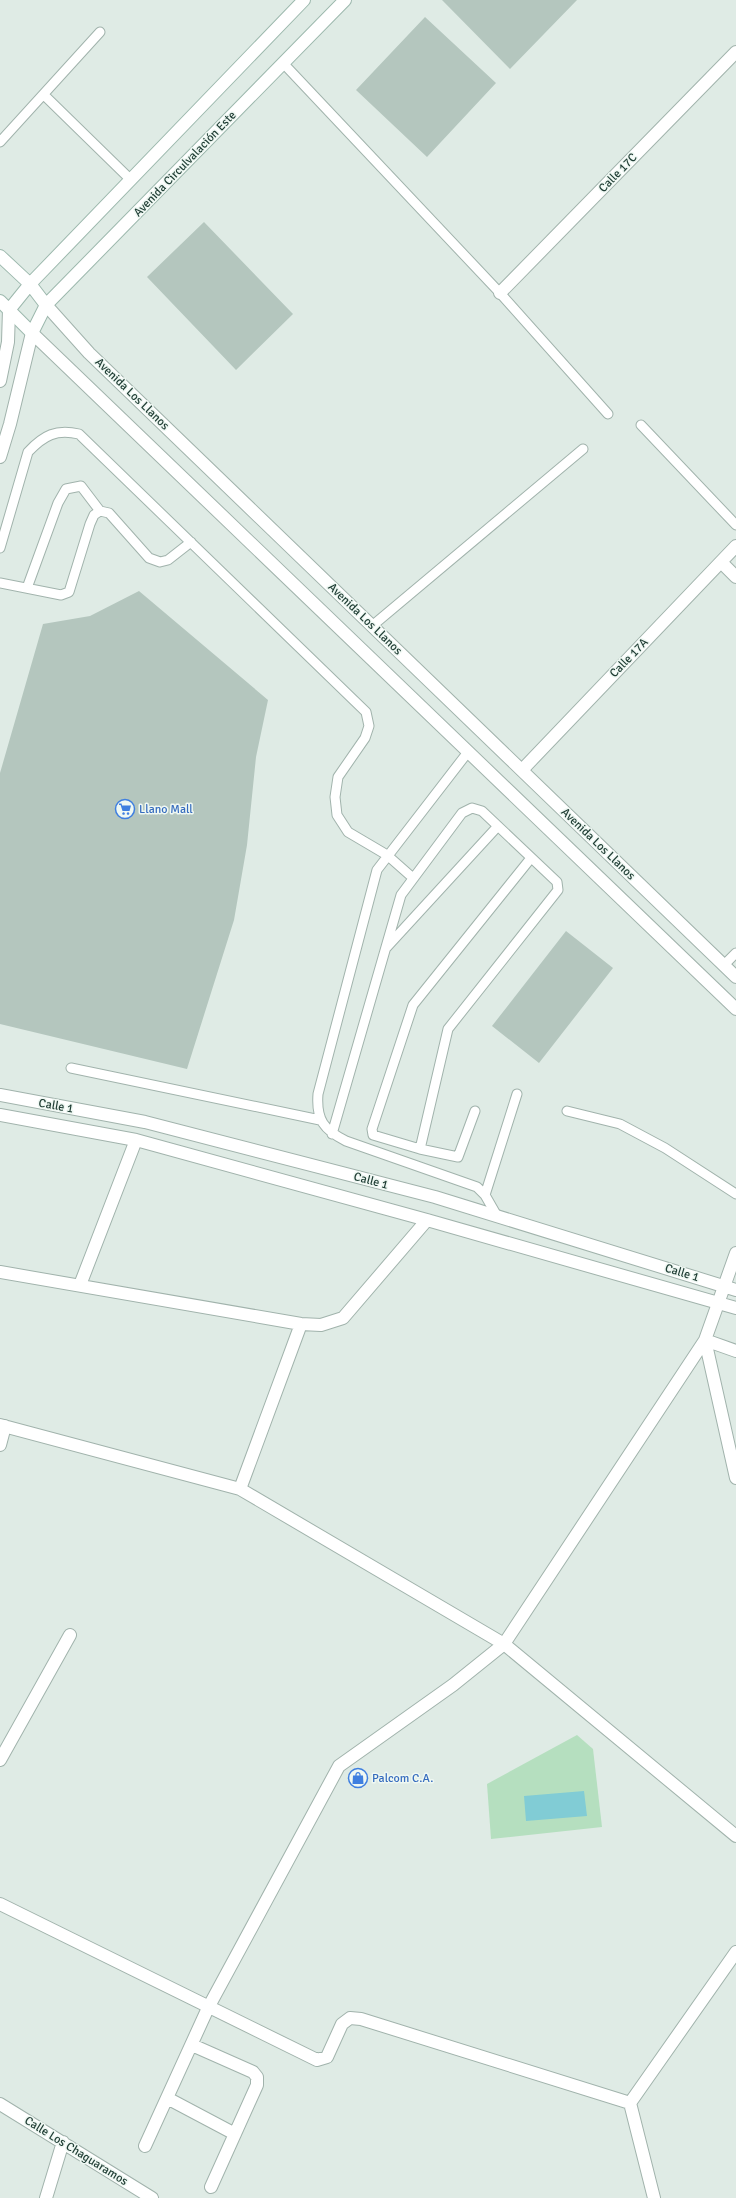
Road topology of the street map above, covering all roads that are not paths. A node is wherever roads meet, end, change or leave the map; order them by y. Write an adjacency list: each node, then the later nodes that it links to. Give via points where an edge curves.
1 (304, 0): 8 (street)
2 (345, 0): 5 (street, Avenida Circulvalación Este)
3 (100, 32): 6 (lane)
4 (736, 52): 11 (street, Calle 17C)
5 (283, 63): 11 (lane); 13 (street, Avenida Circulvalación Este)
6 (44, 95): 7 (lane); 8 (lane)
7 (0, 142)
8 (131, 180): 10 (street)
9 (0, 256): 10 (street, Avenida Los Llanos)
10 (30, 284): 13 (street, Avenida Los Llanos); 14 (street)
11 (500, 293): 18 (lane)
12 (0, 301): 14 (street, Avenida Los Llanos)
13 (46, 305): 15 (street, Avenida Circulvalación Este); 31 (street, Avenida Los Llanos, via 89,353)
14 (9, 310): 15 (street, Avenida Los Llanos); 16 (street)
15 (32, 333): 21 (street, Avenida Circulvalación Este); 32 (street, Avenida Los Llanos)
16 (3, 364): 17 (street)
17 (0, 381)
18 (608, 414)
19 (642, 425): 23 (lane)
20 (583, 449): 31 (lane)
21 (0, 457)
22 (100, 511): 24 (lane, via 109,513 149,558 160,562 168,560); 30 (lane, via 94,515 90,524 69,592 61,595); 30 (lane, via 80,486 66,489)
23 (736, 525)
24 (191, 542): 26 (lane, via 79,434 64,431 40,440 28,452); 35 (lane, via 366,712 369,726 338,777 335,806 337,815 348,832)
25 (736, 546): 27 (street, Calle 17A)
26 (0, 548)
27 (721, 562): 28 (street); 33 (street, Calle 17A)
28 (736, 577)
29 (0, 583): 30 (lane)
30 (27, 588)
31 (372, 626): 33 (street, Avenida Los Llanos)
32 (468, 752): 35 (lane); 42 (street, Avenida Los Llanos)
33 (522, 770): 40 (street, Avenida Los Llanos)
34 (498, 826): 36 (lane); 37 (lane, via 482,811 472,808 462,813); 38 (lane)
35 (387, 855): 37 (lane); 49 (lane, via 377,870 372,886 318,1094 317,1108)
36 (531, 858): 52 (lane, via 557,882 558,890 448,1029); 52 (lane, via 410,1013 372,1129 374,1136)
37 (413, 878): 38 (lane, via 401,895)
38 (384, 950): 50 (lane)
39 (736, 953): 40 (lane)
40 (724, 965): 41 (street, Avenida Los Llanos)
41 (736, 977)
42 (736, 1009)
43 (71, 1068): 49 (lane)
44 (517, 1094): 54 (lane)
45 (0, 1095): 55 (street, Calle 1, via 145,1122 435,1197)
46 (475, 1111): 52 (lane, via 458,1157)
47 (567, 1111): 53 (lane, via 620,1124 665,1148)
48 (0, 1115): 51 (street, Calle 1)
49 (320, 1120): 50 (lane)
50 (332, 1134): 54 (lane, via 346,1142 467,1182 477,1186)
51 (136, 1140): 56 (street, Calle 1); 59 (street)
52 (420, 1149)
53 (736, 1194)
54 (485, 1195): 55 (lane)
55 (497, 1216): 60 (street, Calle 1)
56 (427, 1220): 61 (street, Calle 1); 63 (street, via 343,1318 321,1325)
57 (736, 1253): 60 (street)
58 (0, 1272): 59 (street)
59 (80, 1285): 63 (street)
60 (730, 1288): 61 (street)
61 (718, 1303): 62 (street, Calle 1); 64 (street)
62 (736, 1308)
63 (301, 1324): 69 (street)
64 (706, 1340): 65 (street); 68 (street); 71 (street)
65 (736, 1351)
66 (2, 1425): 67 (street); 69 (street)
67 (0, 1445)
68 (736, 1478)
69 (240, 1489): 71 (street)
70 (70, 1635): 72 (street)
71 (504, 1644): 73 (street); 76 (street, via 453,1685 339,1766)
72 (0, 1760)
73 (736, 1836)
74 (0, 1904): 76 (street)
75 (736, 1952): 80 (street)
76 (206, 2012): 77 (street); 80 (street, via 317,2060 327,2057 342,2024 350,2018 355,2018)
77 (193, 2042): 78 (street); 81 (street, via 253,2072 257,2077 257,2085)
78 (167, 2098): 81 (street); 83 (street)
79 (0, 2104): 82 (street, Calle Los Chaguaramos)
80 (630, 2104): 87 (street)
81 (235, 2134): 84 (street)
82 (63, 2142): 85 (street); 86 (street, Calle Los Chaguaramos)
83 (145, 2146)
84 (211, 2186)
85 (46, 2198)
86 (152, 2198)
87 (654, 2198)

